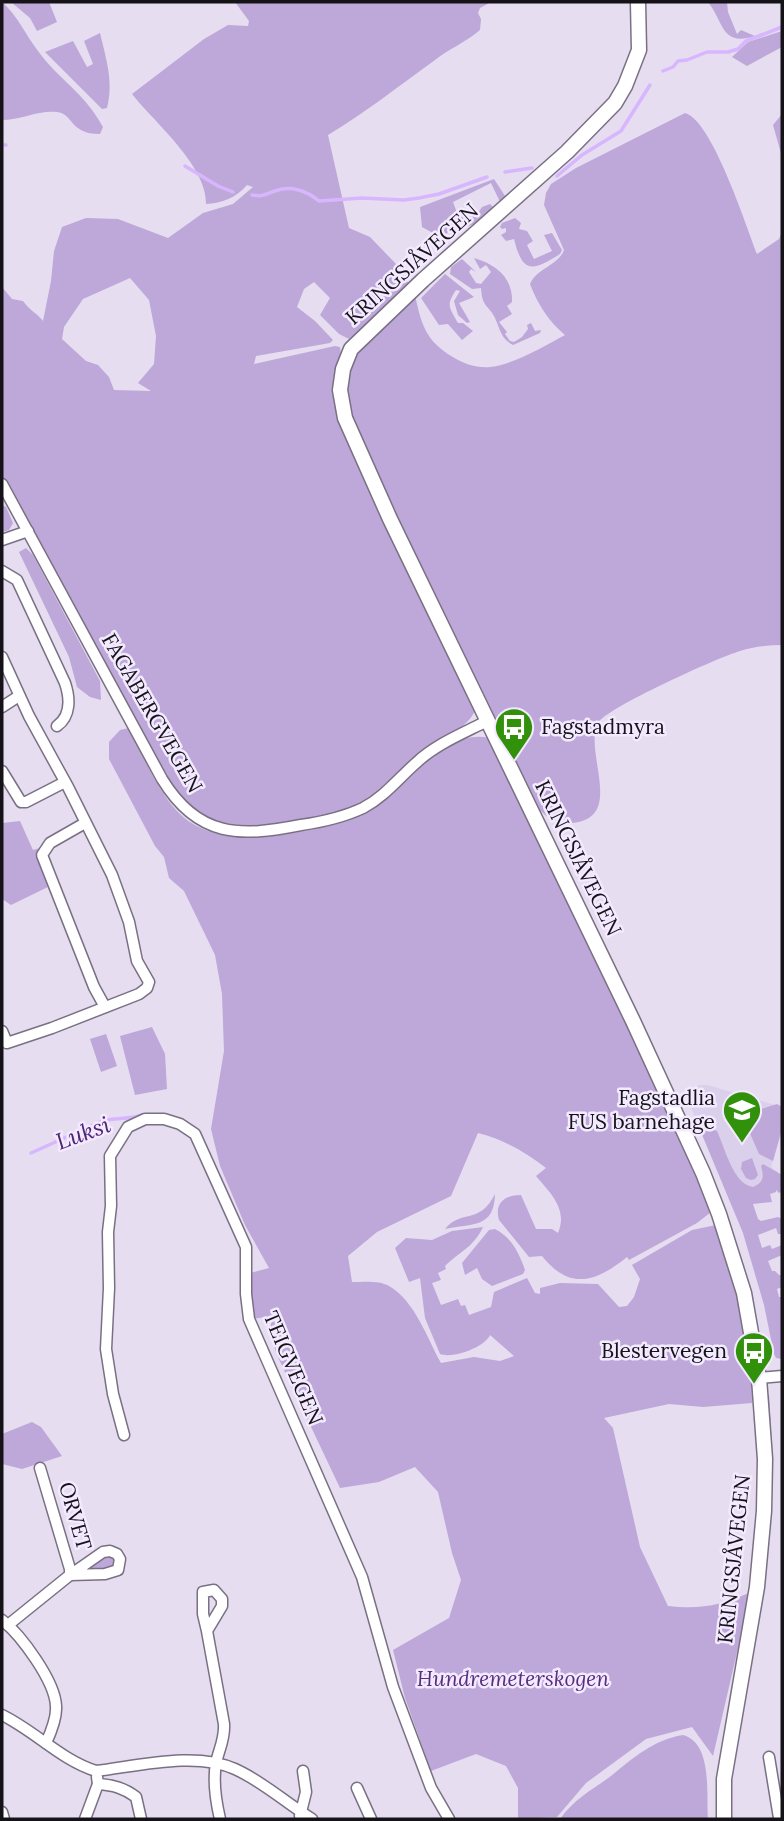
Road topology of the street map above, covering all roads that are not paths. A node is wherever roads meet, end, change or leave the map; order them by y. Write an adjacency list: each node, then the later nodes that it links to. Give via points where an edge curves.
1 (638, 2): 9 (street, KRINGSJÅVEGEN, via 639,50 615,103 351,349 340,379 345,418)
2 (2, 484): 3 (street, FAGABERGVEGEN)
3 (28, 531): 4 (street); 9 (street, FAGABERGVEGEN, via 170,791 179,805 214,826 235,831 281,829 361,809 392,788 417,762)
4 (2, 540)
5 (2, 571): 10 (street, via 17,580 65,683 70,698)
6 (2, 657): 7 (street)
7 (19, 696): 8 (street); 12 (street)
8 (2, 707)
9 (489, 720): 17 (street, KRINGSJÅVEGEN, via 703,1173 744,1293)
10 (57, 726)
11 (2, 771): 12 (street, via 21,802)
12 (65, 782): 13 (street)
13 (85, 823): 14 (street, via 50,843 42,855); 14 (street, via 112,875 137,961 149,982 139,994)
14 (105, 1007): 15 (street, via 7,1043)
15 (2, 1031)
16 (782, 1376): 17 (street)
17 (759, 1378): 40 (street, KRINGSJÅVEGEN, via 765,1459 762,1531 757,1587 724,1779)
18 (124, 1435): 39 (street, TEIGVEGEN, via 106,1349 110,1156 128,1127 145,1119 164,1119 195,1134 237,1221 246,1247 248,1319 362,1577 393,1687 431,1788)
19 (40, 1468): 20 (street, ORVET, via 70,1575)
20 (5, 1623): 23 (street, via 52,1687 57,1707)
21 (207, 1630): 25 (street, via 225,1737)
22 (2, 1715): 23 (street)
23 (46, 1743): 26 (street)
24 (769, 1757): 32 (street)
25 (217, 1762): 26 (street, via 196,1760); 31 (street, via 237,1769); 36 (street)
26 (96, 1771): 28 (street)
27 (303, 1772): 31 (street, via 306,1792)
28 (98, 1784): 34 (street); 35 (street, via 113,1785 136,1797)
29 (357, 1788): 38 (street)
30 (2, 1812): 33 (street)
31 (301, 1816): 37 (street)
32 (779, 1818)
33 (4, 1819)
34 (85, 1819)
35 (141, 1819)
36 (220, 1819)
37 (312, 1819)
38 (371, 1819)
39 (449, 1819)
40 (724, 1819)

